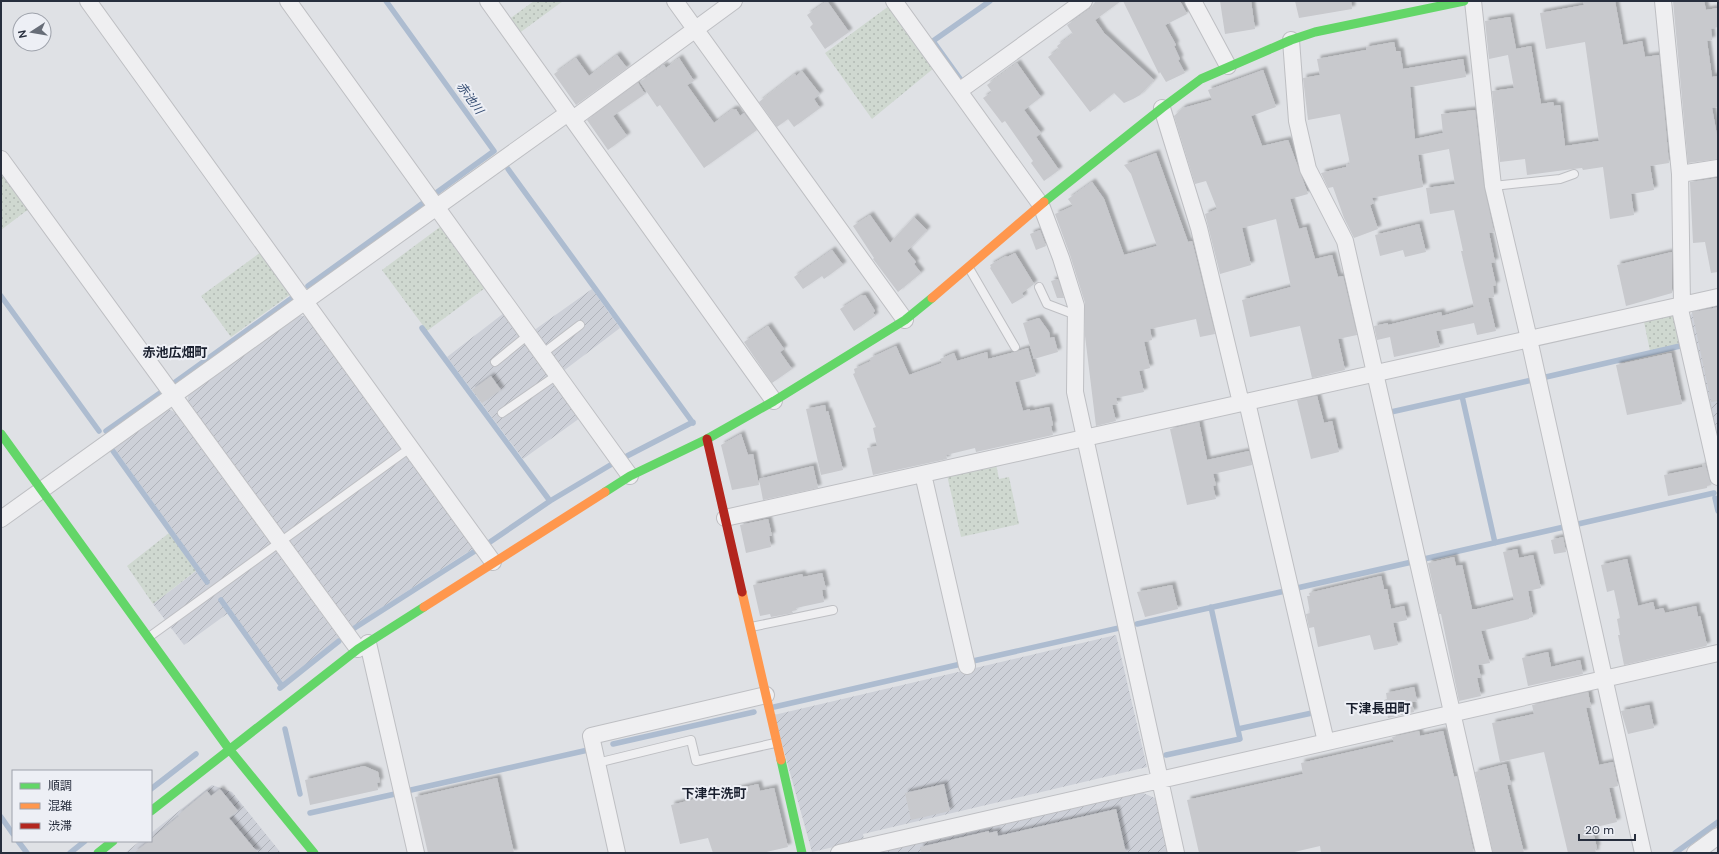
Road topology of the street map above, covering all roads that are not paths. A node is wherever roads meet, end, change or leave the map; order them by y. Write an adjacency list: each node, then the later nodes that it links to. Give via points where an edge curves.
1 (88, 1): 28 (street)
2 (288, 1): 24 (street)
3 (488, 1): 17 (street)
4 (675, 1): 12 (street)
5 (734, 1): 12 (street)
6 (894, 1): 15 (street)
7 (1084, 1): 15 (street)
8 (1193, 1): 14 (street)
9 (1464, 1): 13 (street, via 1315,32)
10 (1472, 1): 22 (street)
11 (1663, 1): 21 (street)
12 (696, 29): 17 (street); 31 (street)
13 (1290, 40): 14 (street); 38 (street, via 1297,121 1308,169 1345,241)
14 (1228, 66): 16 (street, via 1201,80)
15 (959, 91): 23 (street)
16 (1162, 108): 23 (street); 42 (street, via 1199,228)
17 (570, 116): 24 (street); 41 (street)
18 (1, 159): 40 (street)
19 (1718, 168): 21 (street)
20 (1574, 174): 22 (lane, via 1560,179)
21 (1680, 174): 29 (street)
22 (1493, 186): 34 (street)
23 (1041, 205): 25 (street); 30 (street, via 1062,258 1076,306)
24 (436, 207): 28 (street); 33 (street)
25 (968, 268): 31 (street); 35 (lane)
26 (1039, 287): 30 (lane, via 1047,304)
27 (1718, 297): 29 (street)
28 (304, 301): 40 (street); 47 (street)
29 (1680, 305): 34 (street); 50 (street)
30 (1076, 315): 45 (street, via 1075,392)
31 (905, 320): 41 (street)
32 (580, 325): 36 (lane)
33 (528, 335): 36 (street); 37 (lane)
34 (1529, 338): 38 (street); 62 (street)
35 (1015, 347)
36 (542, 354): 39 (street)
37 (495, 362)
38 (1374, 373): 42 (street); 64 (street)
39 (557, 375): 43 (lane); 49 (street)
40 (173, 395): 51 (street); 54 (street)
41 (774, 401): 46 (street)
42 (1244, 402): 45 (street); 66 (street)
43 (502, 413)
44 (1, 434): 51 (street)
45 (1084, 438): 48 (street); 69 (street)
46 (707, 439): 49 (street); 52 (street)
47 (410, 448): 54 (lane); 55 (street)
48 (924, 474): 52 (street); 61 (street)
49 (630, 476): 55 (street)
50 (1718, 477)
51 (41, 490): 53 (street); 58 (street)
52 (725, 518): 57 (street)
53 (1, 519)
54 (280, 542): 58 (lane); 59 (street)
55 (493, 562): 59 (street)
56 (832, 610): 57 (lane)
57 (751, 628): 63 (street)
58 (148, 638): 67 (street)
59 (363, 646): 67 (street); 75 (street)
60 (1718, 653): 62 (street)
61 (967, 666)
62 (1604, 678): 64 (street); 81 (street)
63 (766, 695): 65 (street); 68 (street, via 591,736)
64 (1452, 713): 66 (street); 80 (street)
65 (777, 742): 68 (lane, via 696,761 691,740); 77 (street)
66 (1326, 742): 69 (street)
67 (229, 749): 70 (street); 74 (street)
68 (597, 763): 76 (street)
69 (1159, 780): 78 (street); 79 (street)
70 (152, 810)
71 (1718, 836): 82 (street)
72 (112, 842): 73 (street)
73 (98, 853)
74 (314, 853)
75 (416, 853)
76 (617, 853)
77 (802, 853)
78 (839, 853)
79 (1175, 853)
80 (1484, 853)
81 (1643, 853)
82 (1695, 853)

